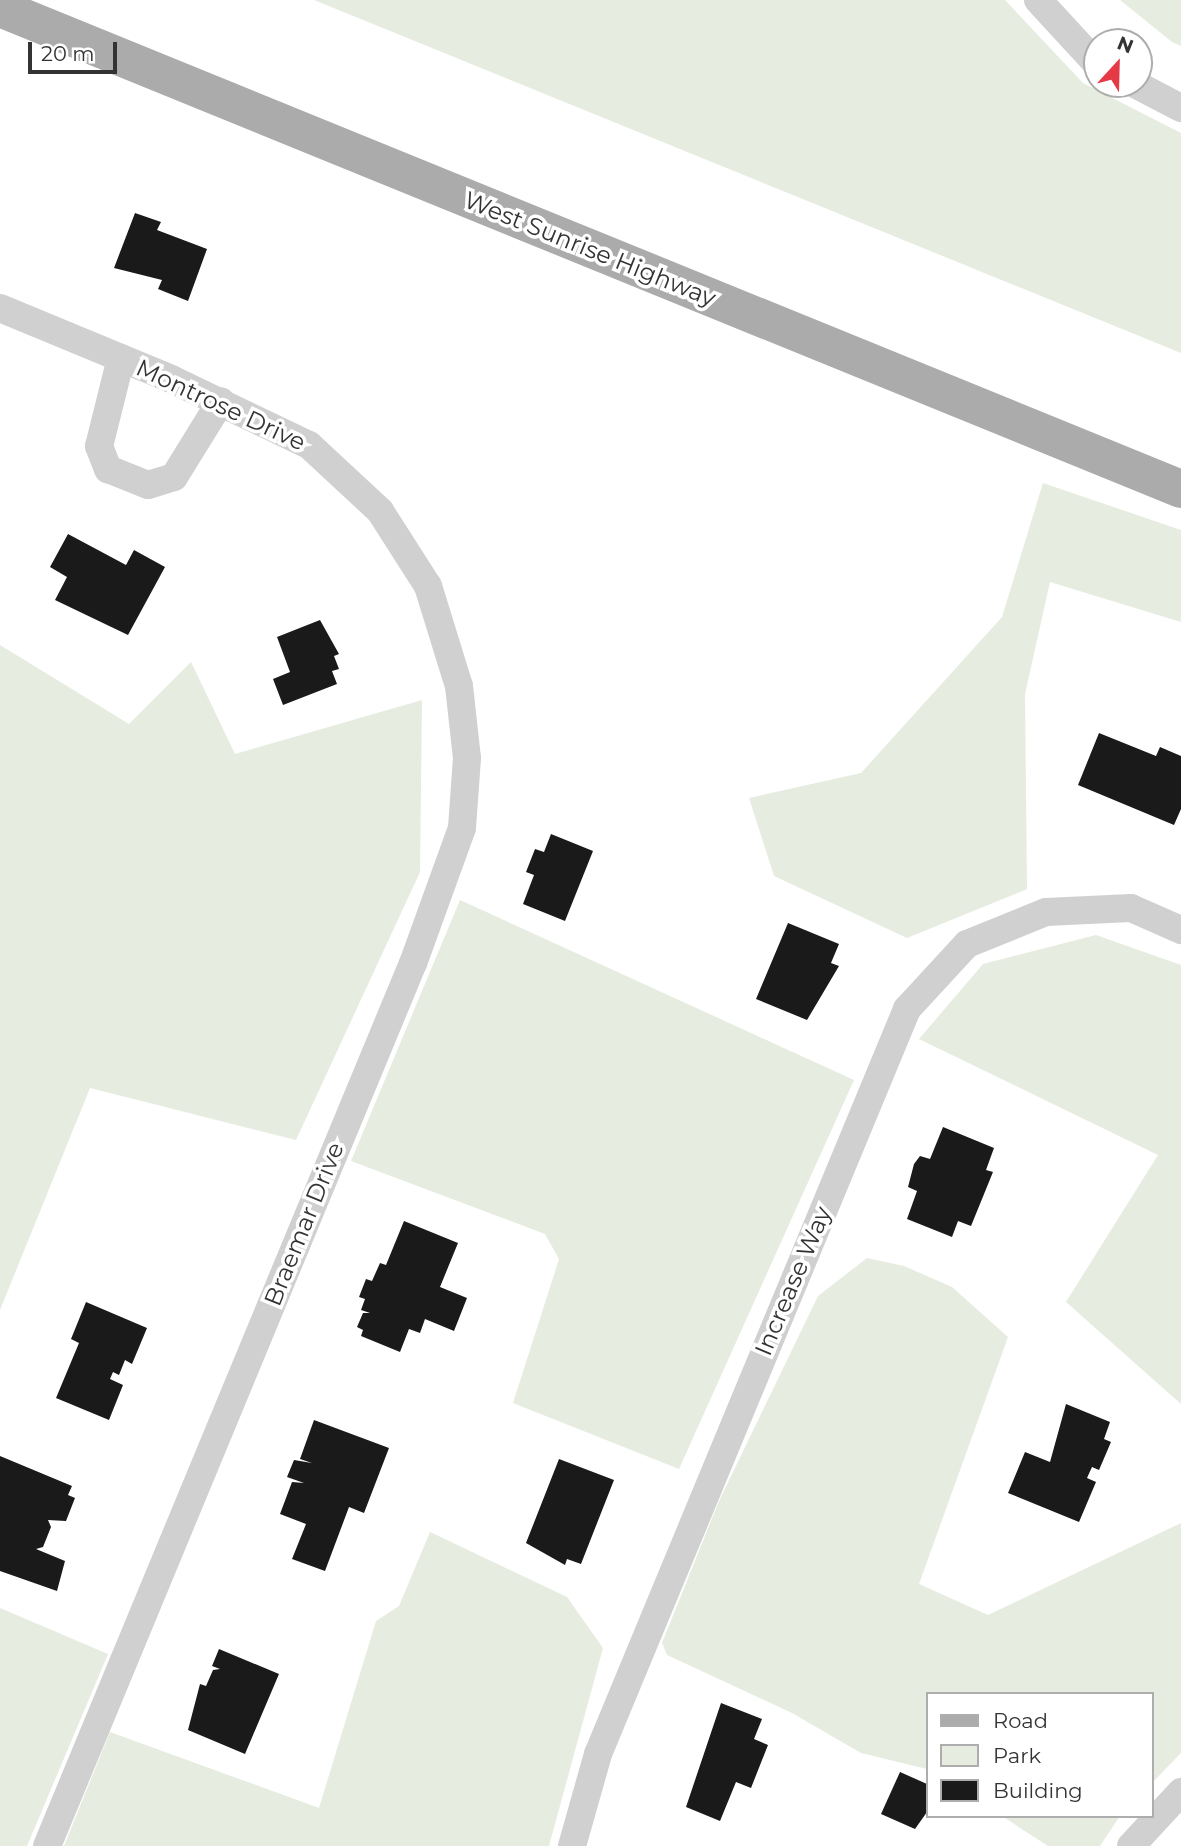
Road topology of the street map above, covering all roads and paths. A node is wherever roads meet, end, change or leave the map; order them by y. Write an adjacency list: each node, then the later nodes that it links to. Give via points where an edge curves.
1 (1038, 0): 3 (street)
2 (0, 8): 9 (main road, West Sunrise Highway)
3 (1083, 49)
4 (1153, 93): 5 (street)
5 (1181, 108)
6 (0, 309): 7 (street, Montrose Drive)
7 (121, 358): 8 (street, Montrose Drive); 8 (street, via 99,446 108,469 148,485 174,477)
8 (220, 401): 10 (street, Montrose Drive, via 309,445 380,511)
9 (1181, 489)
10 (428, 586): 13 (street, Braemar Drive, via 459,686 467,758 462,828 413,963)
11 (1181, 930): 14 (street, Increase Way, via 1131,908 1046,912 967,944 907,1009 609,1728)
12 (1181, 1792): 15 (street)
13 (47, 1846)
14 (572, 1846)
15 (1131, 1846)

